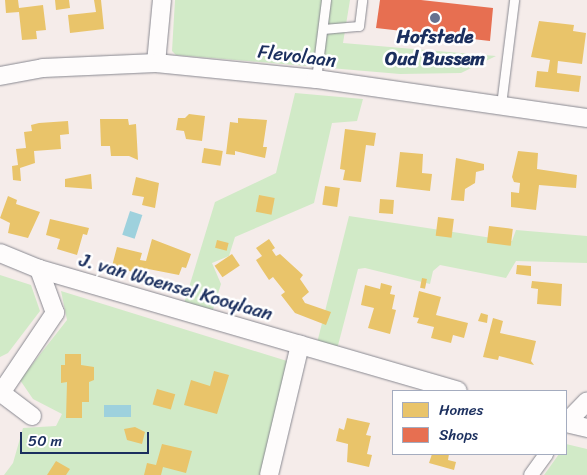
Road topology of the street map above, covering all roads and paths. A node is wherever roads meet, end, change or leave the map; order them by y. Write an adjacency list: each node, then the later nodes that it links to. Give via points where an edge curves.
1 (162, 0): 6 (street)
2 (326, 0): 5 (lane)
3 (362, 0): 5 (lane, via 359,26)
4 (514, 0): 9 (lane)
5 (323, 29): 8 (lane)
6 (156, 63): 7 (street, Flevolaan, via 43,68); 8 (street, Flevolaan)
7 (0, 76)
8 (316, 79): 9 (street, Flevolaan)
9 (501, 105): 10 (street, Flevolaan)
10 (587, 118)
11 (0, 253): 12 (street, J. van Woensel Kooylaan)
12 (39, 269): 13 (street, J. van Woensel Kooylaan); 15 (street, via 55,312)
13 (300, 345): 14 (street, J. van Woensel Kooylaan); 22 (street)
14 (455, 390)
15 (1, 393): 17 (street)
16 (587, 401): 18 (street)
17 (32, 416)
18 (567, 422)
19 (567, 423): 20 (street)
20 (587, 428)
21 (545, 455): 23 (street)
22 (269, 475)
23 (531, 475)

